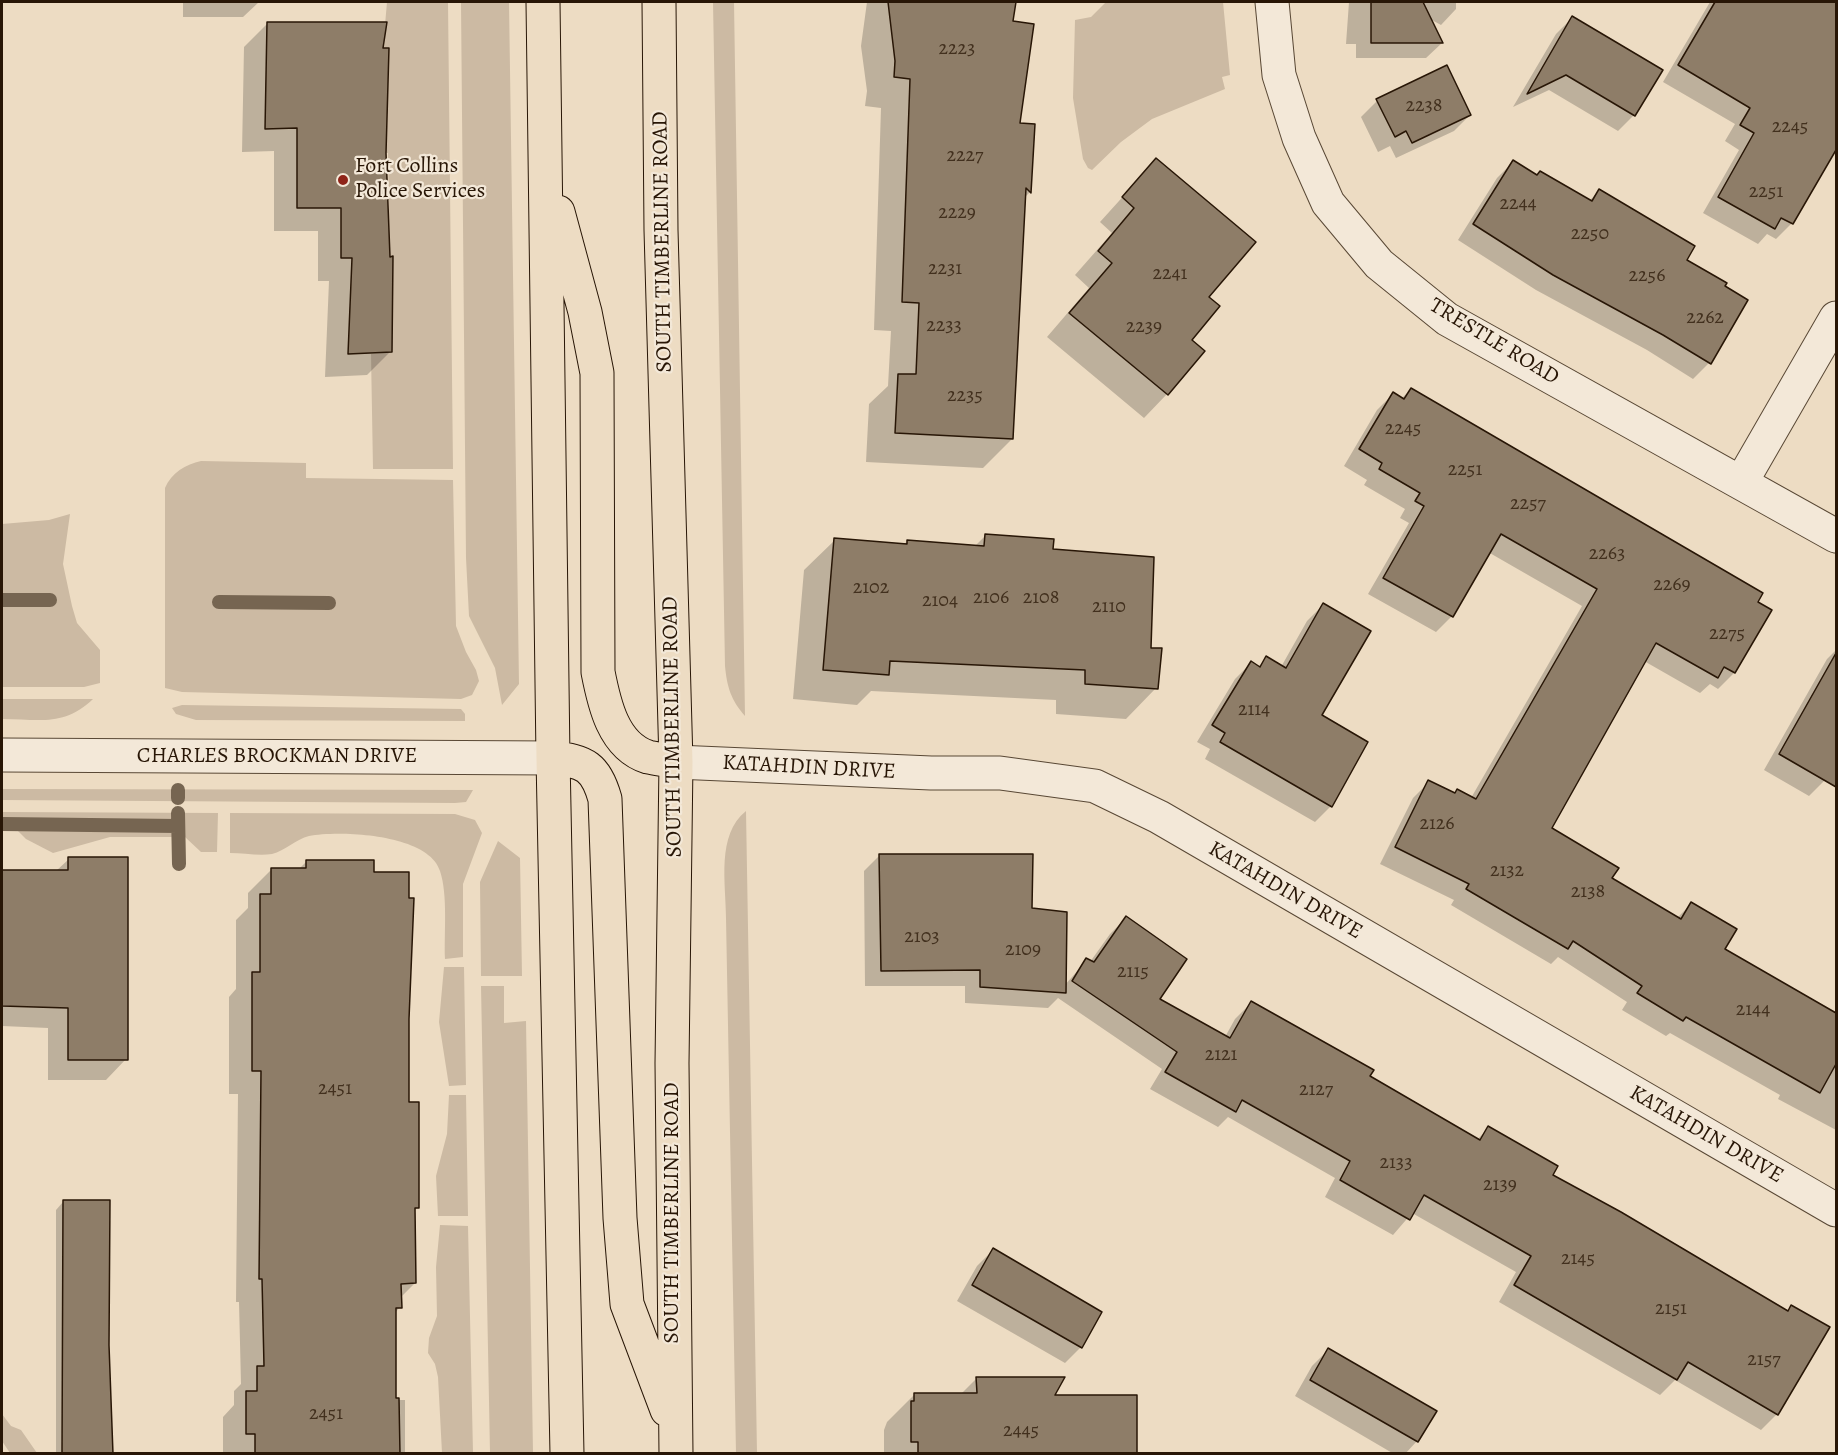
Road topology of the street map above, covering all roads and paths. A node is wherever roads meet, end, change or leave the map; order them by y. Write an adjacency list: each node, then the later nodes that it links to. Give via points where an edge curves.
1 (543, 2): 4 (main road)
2 (659, 2): 10 (main road, SOUTH TIMBERLINE ROAD)
3 (1272, 2): 6 (street, TRESTLE ROAD, via 1279,75 1299,138 1328,203 1379,264 1447,319)
4 (545, 166): 9 (main road); 10 (main road, via 585,312 597,373 598,672 605,708 621,738 646,756)
5 (1836, 318): 6 (street)
6 (1742, 481): 7 (street, TRESTLE ROAD)
7 (1836, 536)
8 (2, 755): 9 (street, CHARLES BROCKMAN DRIVE)
9 (553, 759): 12 (main road, via 588,766 600,781 606,799 620,1218 627,1304); 13 (main road)
10 (676, 762): 11 (street, KATAHDIN DRIVE, via 1000,773 1095,786 1159,817); 12 (main road, SOUTH TIMBERLINE ROAD, via 672,1063)
11 (1836, 1210)
12 (675, 1441)
13 (567, 1454)

